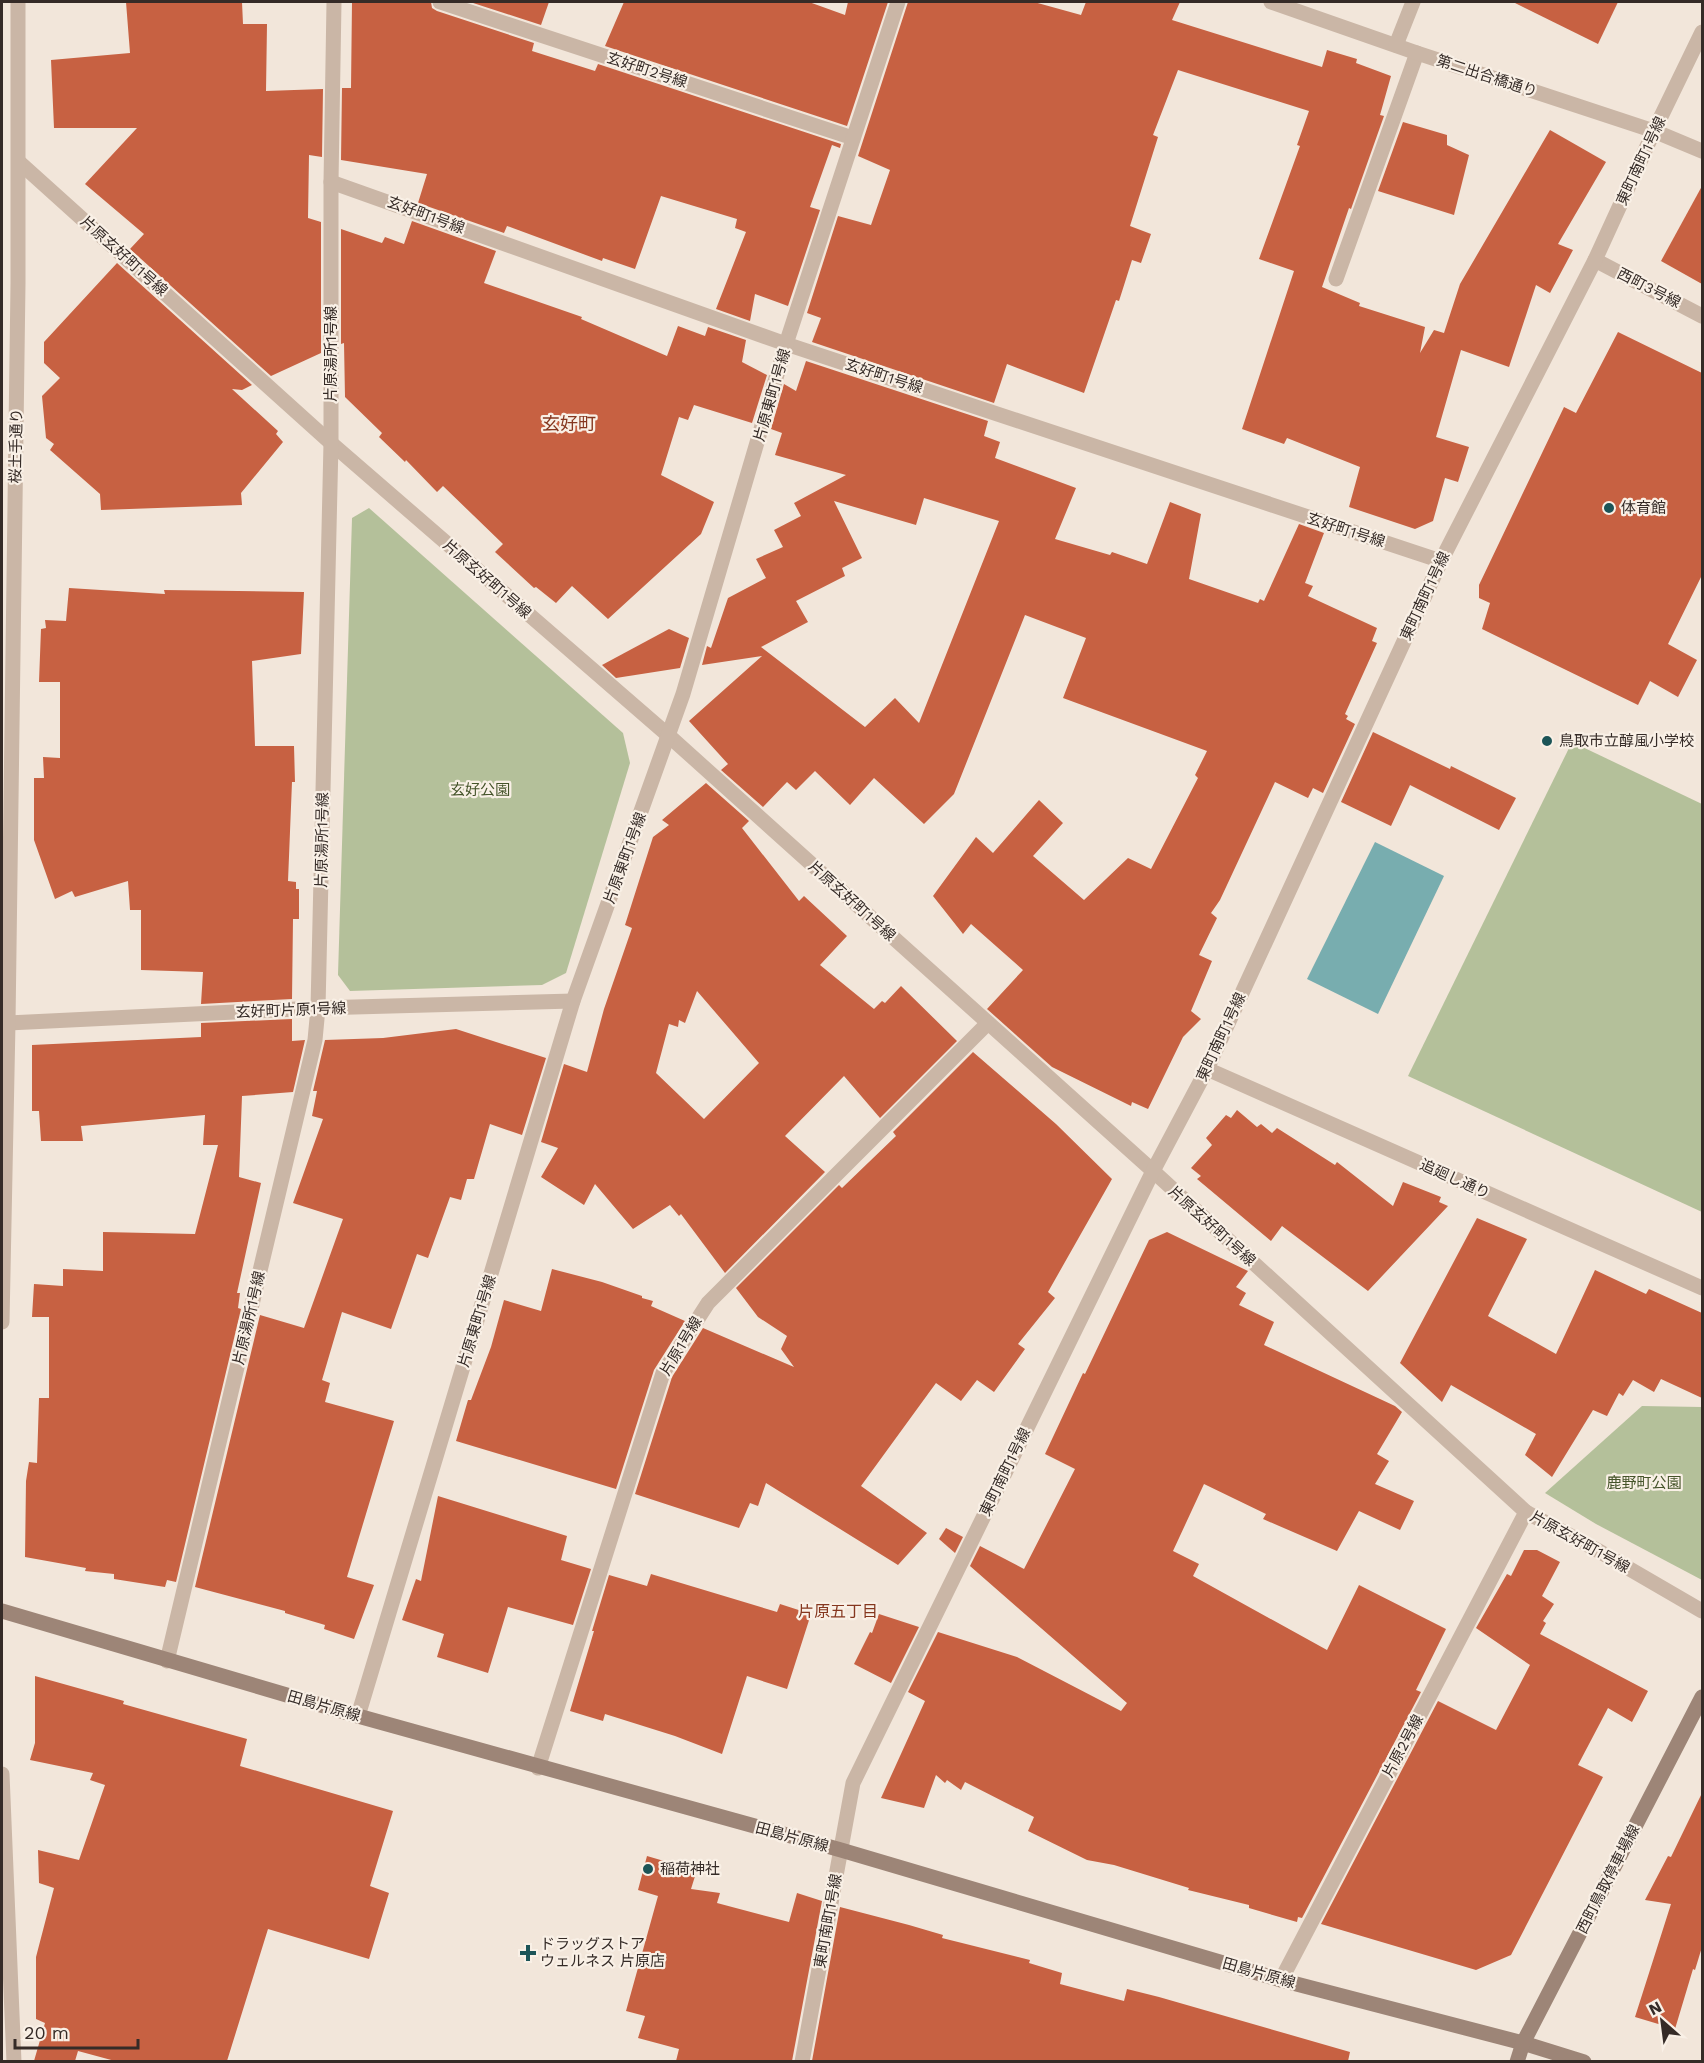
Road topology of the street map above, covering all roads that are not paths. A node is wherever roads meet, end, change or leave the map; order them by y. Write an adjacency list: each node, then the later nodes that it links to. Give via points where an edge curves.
1 (18, 2): 13 (street, 桜土手通り)
2 (334, 2): 14 (street, 片原湯所1号線)
3 (440, 2): 11 (street, 玄好町2号線)
4 (898, 2): 11 (street, 片原東町1号線)
5 (1271, 2): 8 (street, 第二出合橋通り)
6 (1413, 2): 8 (street)
7 (1702, 32): 10 (street, 東町南町1号線)
8 (1396, 45): 9 (street, 第二出合橋通り)
9 (1417, 53): 10 (street, 第二出合橋通り); 16 (street)
10 (1654, 131): 12 (street, 第二出合橋通り); 15 (street, 東町南町1号線)
11 (853, 138): 18 (street, 片原東町1号線)
12 (1702, 151)
13 (19, 162): 19 (street, 片原玄好町1号線); 24 (street, 桜土手通り)
14 (331, 182): 18 (street, 玄好町1号線); 19 (street, 片原湯所1号線)
15 (1595, 260): 17 (street, 西町3号線); 20 (street, 東町南町1号線)
16 (1336, 279)
17 (1702, 316)
18 (786, 344): 20 (street, 玄好町1号線); 21 (street, 片原東町1号線)
19 (331, 443): 21 (street, 片原玄好町1号線); 23 (street, 片原湯所1号線)
20 (1441, 561): 26 (street, 東町南町1号線)
21 (669, 736): 22 (street, 片原東町1号線); 25 (street, 片原玄好町1号線)
22 (573, 1001): 23 (street, 玄好町片原1号線); 35 (street, 片原東町1号線)
23 (318, 1008): 24 (street, 玄好町片原1号線); 33 (street, 片原湯所1号線, via 315,1040)
24 (8, 1023): 29 (street, 桜土手通り)
25 (988, 1023): 27 (street, 片原玄好町1号線); 36 (street, 片原1号線, via 708,1303 663,1373)
26 (1207, 1069): 27 (street, 東町南町1号線); 28 (street, 追廻し通り)
27 (1153, 1171): 30 (street, 片原玄好町1号線); 38 (street, 東町南町1号線, via 853,1784)
28 (1702, 1288)
29 (2, 1322)
30 (1526, 1512): 32 (street, 片原玄好町1号線); 39 (street, 片原2号線)
31 (2, 1611): 33 (main road, 田島片原線)
32 (1702, 1611)
33 (167, 1660): 35 (main road, 田島片原線)
34 (1702, 1697): 40 (main road, 西町鳥取停車場線)
35 (358, 1716): 36 (main road, 田島片原線)
36 (538, 1768): 38 (main road, 田島片原線)
37 (2, 1774): 41 (street)
38 (841, 1850): 39 (main road, 田島片原線); 42 (street, 東町南町1号線)
39 (1281, 1980): 40 (main road, 田島片原線)
40 (1523, 2043): 43 (main road, 西町鳥取停車場線); 44 (main road, 田島片原線)
41 (14, 2061)
42 (802, 2061)
43 (1517, 2061)
44 (1584, 2061)

